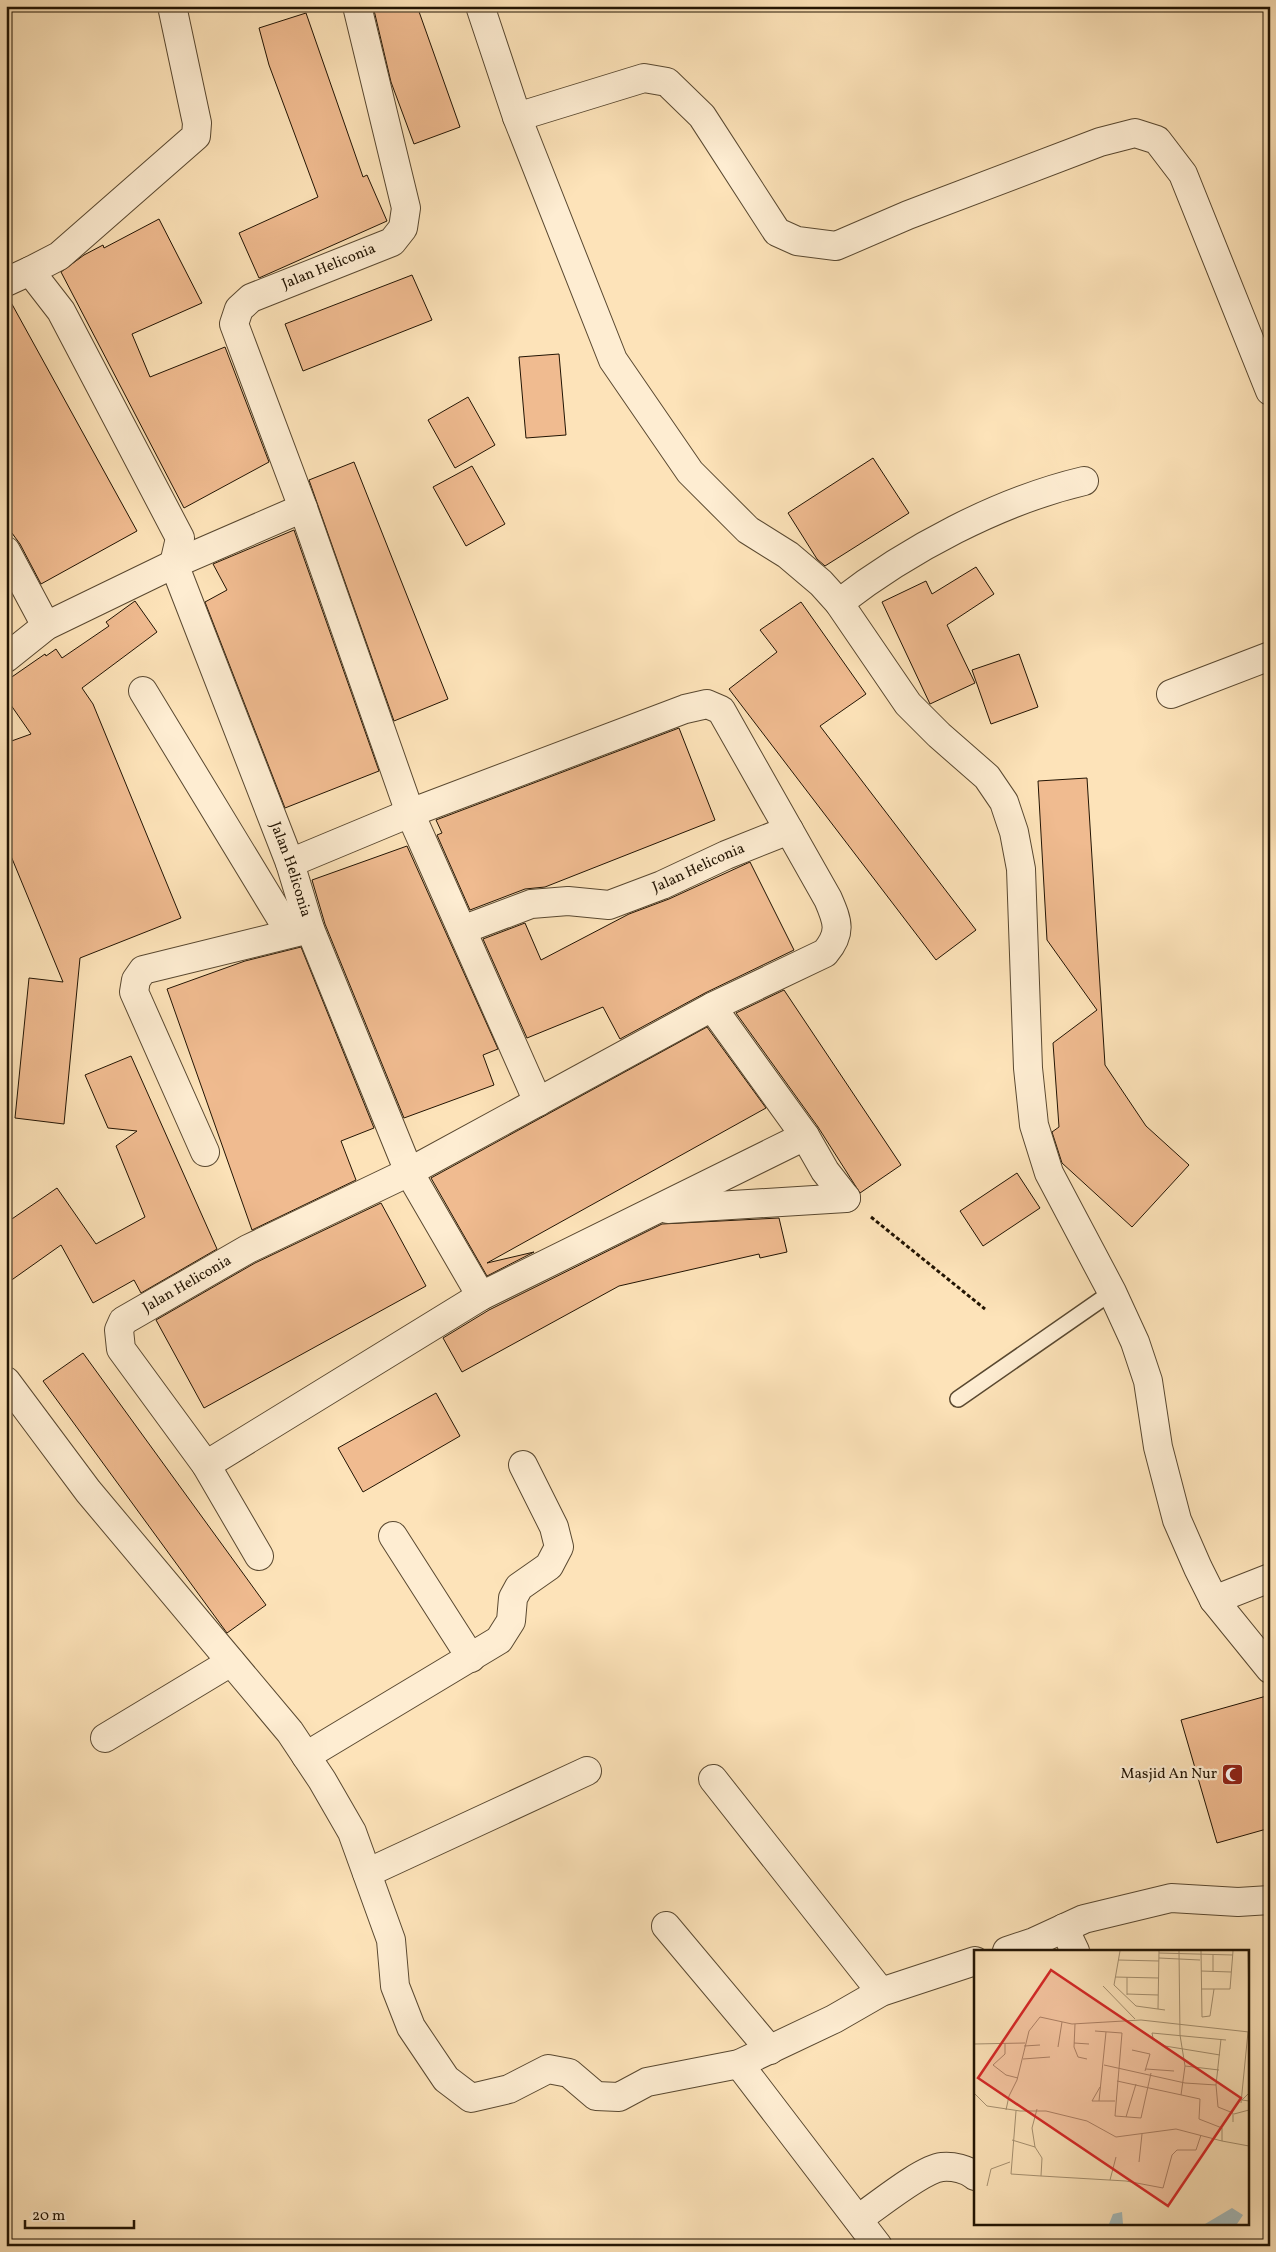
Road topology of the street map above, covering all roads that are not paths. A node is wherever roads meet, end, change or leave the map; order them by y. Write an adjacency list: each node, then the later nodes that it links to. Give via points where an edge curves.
1 (172, 6): 5 (street, via 197,123 196,136 59,256)
2 (357, 6): 8 (street, Jalan Heliconia, via 406,208 404,228 392,242 251,298 238,309 234,324)
3 (480, 6): 4 (street)
4 (517, 117): 6 (street, via 644,78 667,82 702,116 777,232 797,241 836,246 1100,142 1135,133 1156,140 1183,174); 11 (street, via 613,360 690,472 748,530 788,556 821,583)
5 (18, 276): 10 (street, via 61,312 180,538)
6 (1270, 392)
7 (1084, 481): 11 (street, via 998,509 867,581)
8 (303, 508): 10 (street); 17 (street, Jalan Heliconia)
9 (6, 551): 12 (street)
10 (174, 564): 12 (street); 19 (street, Jalan Heliconia)
11 (839, 603): 28 (street, via 908,704 987,777 1004,802 1021,869 1028,1068 1034,1125 1049,1174)
12 (46, 626): 14 (street)
13 (1270, 656): 16 (street)
14 (6, 658)
15 (143, 691): 21 (street)
16 (1171, 694)
17 (410, 814): 18 (street, Jalan Heliconia, via 685,709 707,704 721,710); 19 (street); 20 (street, Jalan Heliconia)
18 (789, 830): 20 (street, Jalan Heliconia, via 609,905 531,904); 22 (street, Jalan Heliconia, via 835,914 838,929 834,942 825,953)
19 (290, 863): 21 (street, Jalan Heliconia)
20 (462, 930): 23 (street, Jalan Heliconia)
21 (300, 931): 25 (street, via 143,970 136,980 134,992); 26 (street, Jalan Heliconia)
22 (712, 1007): 23 (street, Jalan Heliconia); 24 (street)
23 (538, 1102): 26 (street, Jalan Heliconia)
24 (805, 1136): 27 (street); 27 (street, via 825,1171 846,1198)
25 (205, 1152)
26 (408, 1172): 29 (street, Jalan Heliconia); 32 (street, Jalan Heliconia, via 248,1249 123,1321 119,1330 121,1349)
27 (656, 1210): 29 (street)
28 (1112, 1292): 31 (lane); 37 (street, via 1135,1342 1148,1381 1158,1447 1177,1520)
29 (481, 1296): 32 (street)
30 (6, 1381): 39 (street, via 88,1491)
31 (958, 1399)
32 (206, 1464): 35 (street, Jalan Heliconia)
33 (523, 1465): 38 (street, via 554,1528 559,1548 549,1566 518,1586 513,1598 511,1621 499,1640)
34 (393, 1536): 38 (street)
35 (259, 1556)
36 (1270, 1578): 37 (street)
37 (1214, 1600): 40 (street)
38 (471, 1658): 42 (street)
39 (231, 1662): 41 (street); 42 (street)
40 (1270, 1669)
41 (105, 1738)
42 (306, 1756): 45 (street, via 352,1832)
43 (587, 1770): 45 (street)
44 (713, 1779): 51 (street)
45 (367, 1873): 53 (street, via 391,1940 395,1986 411,2027 446,2079 471,2098 510,2089 548,2070 569,2073 596,2096 620,2097 647,2082)
46 (1270, 1900): 48 (street, via 1238,1902 1171,1898 1084,1918)
47 (666, 1926): 52 (street)
48 (1070, 1939): 49 (street)
49 (1012, 1950)
50 (974, 1961): 51 (street)
51 (881, 1992): 52 (street)
52 (770, 2050): 53 (street)
53 (739, 2064): 55 (street)
54 (974, 2175): 55 (street, via 968,2170 941,2167 923,2175)
55 (858, 2219): 56 (street)
56 (878, 2246)

